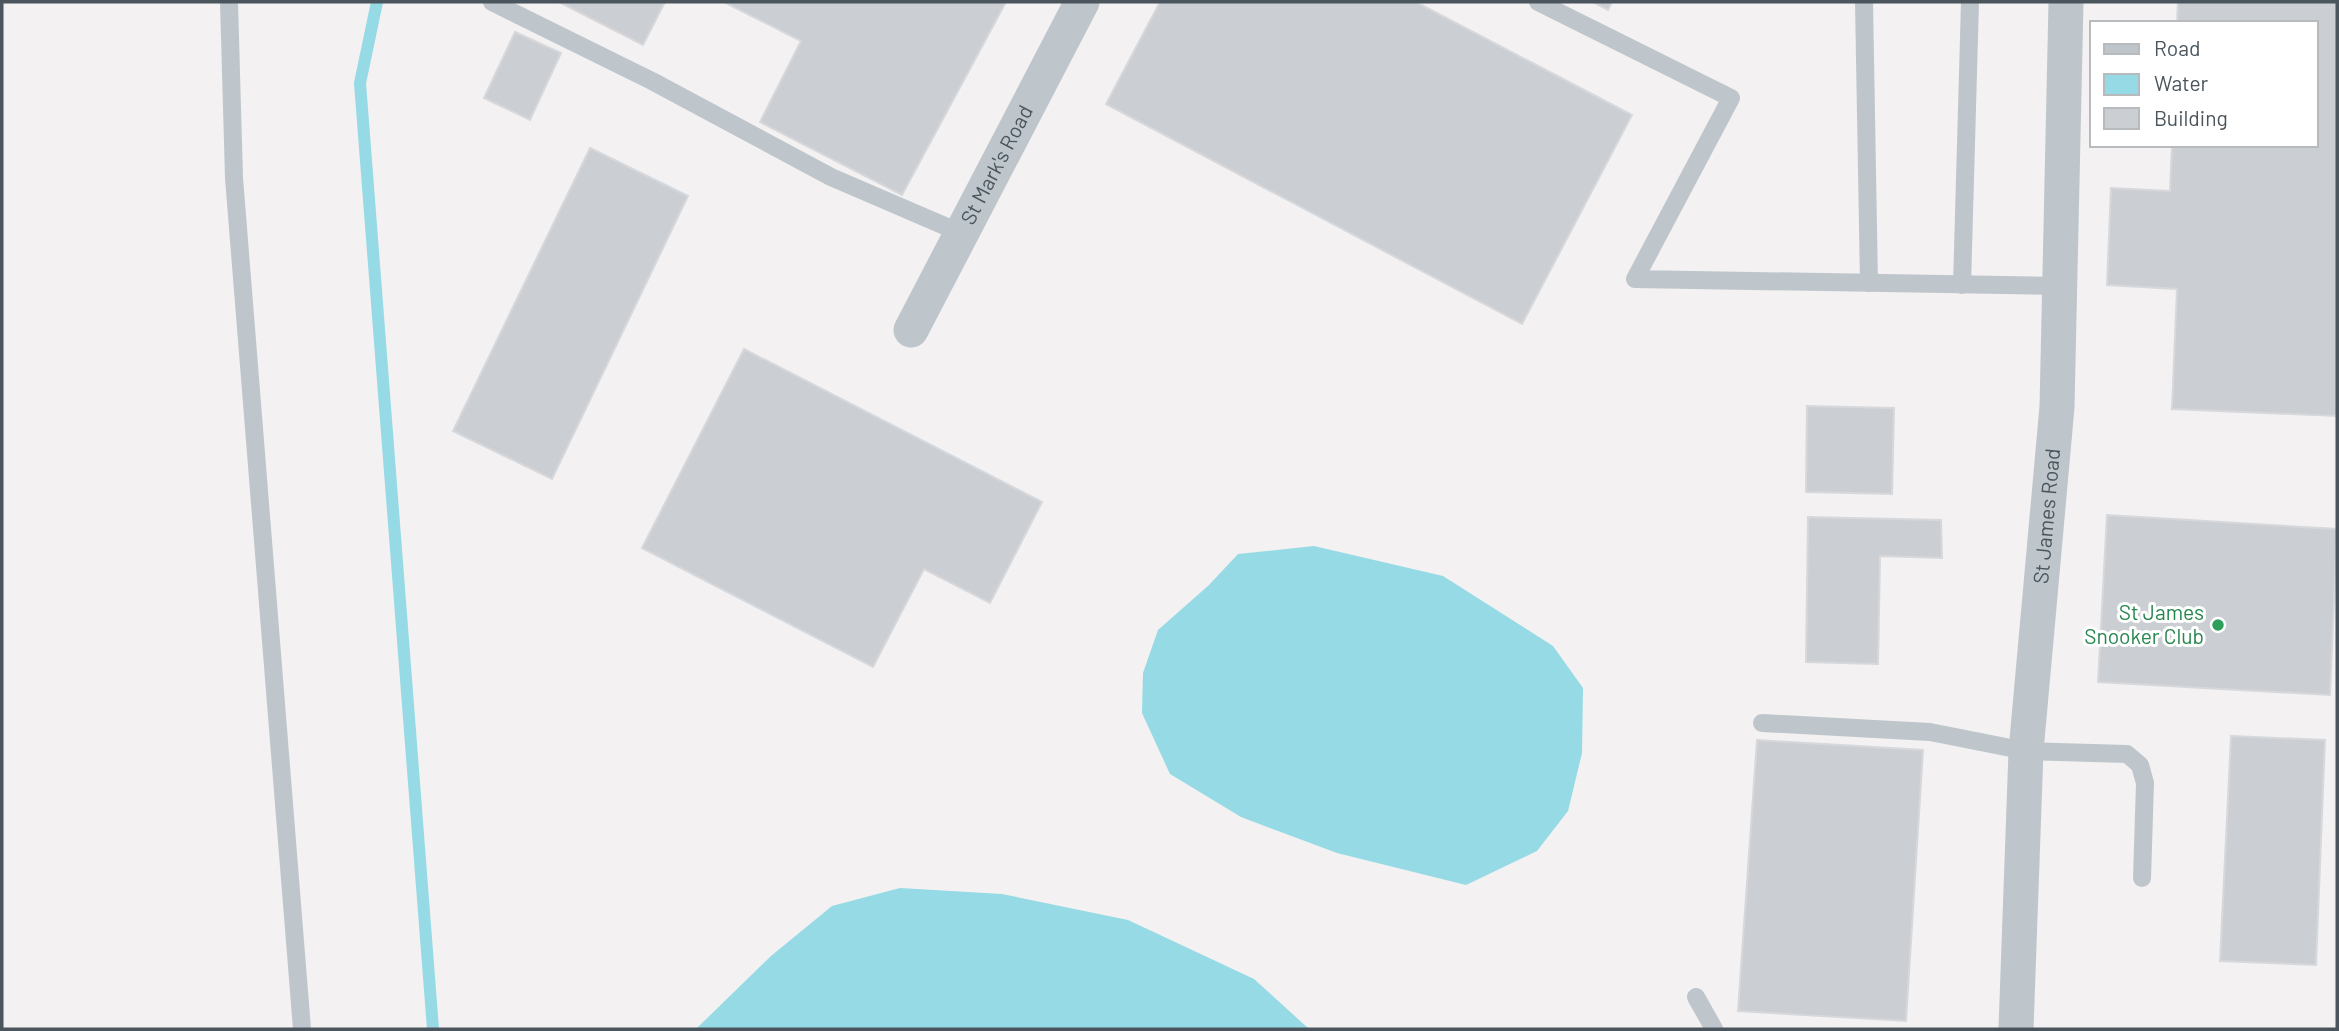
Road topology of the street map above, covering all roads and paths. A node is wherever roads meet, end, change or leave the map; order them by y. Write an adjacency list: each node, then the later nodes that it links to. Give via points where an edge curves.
1 (229, 2): 17 (lane, via 233,178)
2 (492, 2): 8 (lane, via 831,177)
3 (1082, 2): 8 (street, St Mark's Road)
4 (1538, 2): 9 (lane, via 1731,98 1635,279)
5 (1864, 2): 9 (lane)
6 (1970, 2): 10 (lane)
7 (2066, 2): 11 (street, St James Road)
8 (961, 233): 12 (street, St Mark's Road)
9 (1869, 283): 10 (lane)
10 (1962, 285): 11 (lane)
11 (2060, 286): 14 (street, St James Road, via 2057,407)
12 (911, 330)
13 (1762, 723): 14 (lane, via 1930,733)
14 (2026, 751): 15 (lane, via 2127,754 2140,765 2145,783); 19 (street, St James Road)
15 (2142, 878)
16 (1696, 997): 18 (lane)
17 (302, 1029)
18 (1714, 1029)
19 (2016, 1029)

